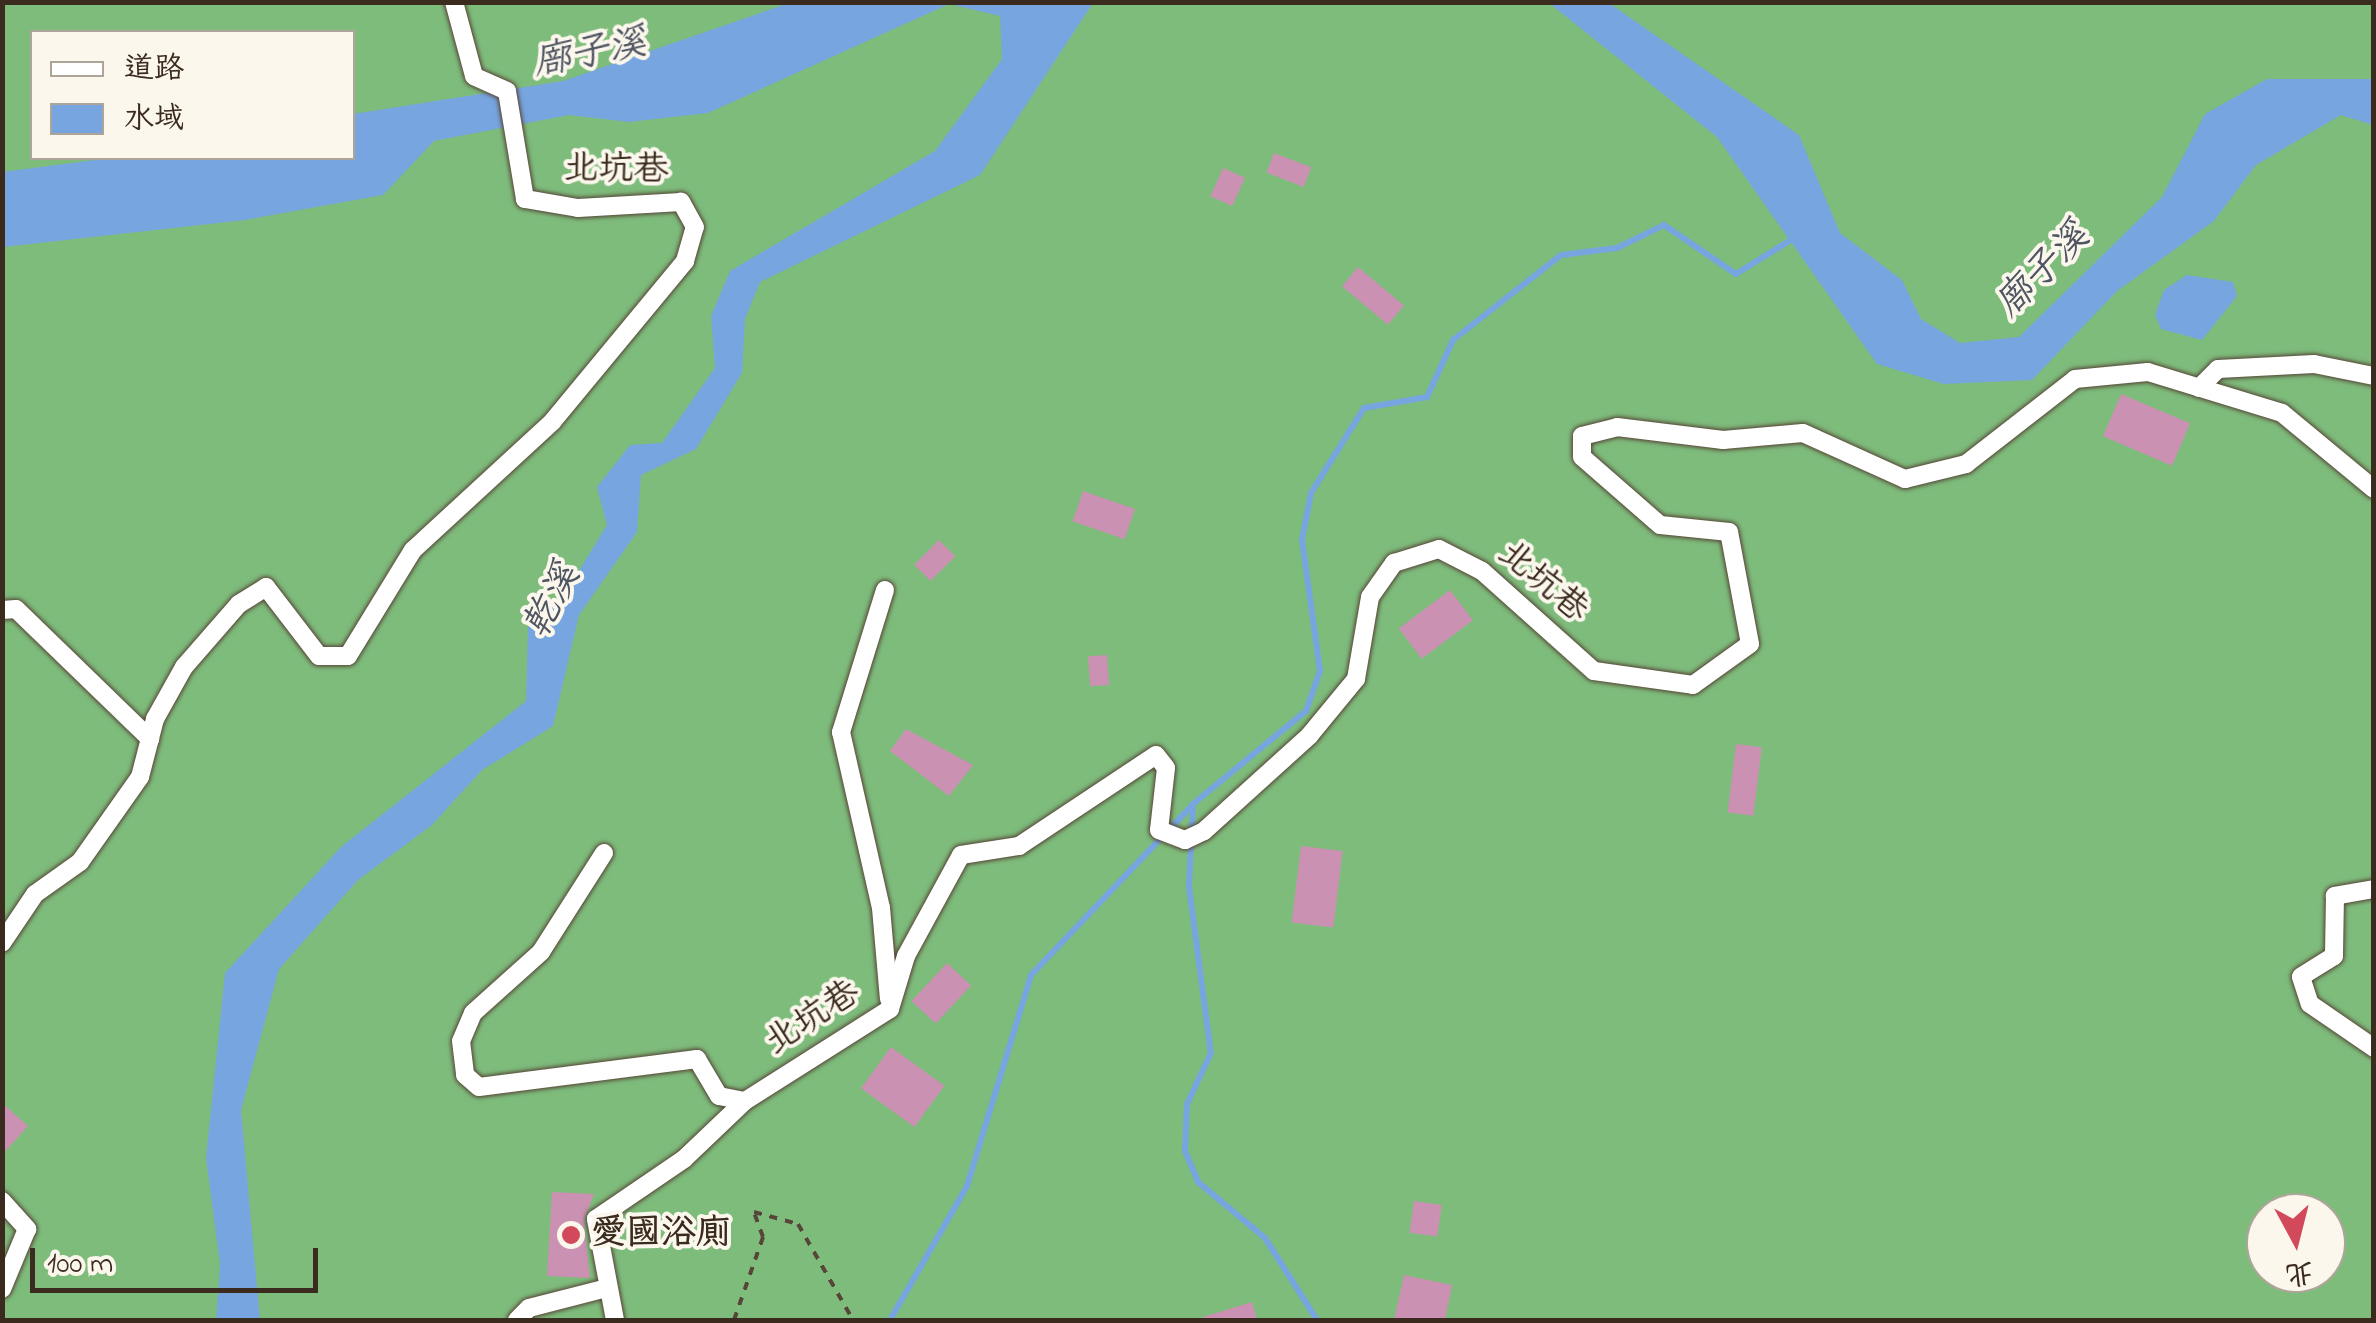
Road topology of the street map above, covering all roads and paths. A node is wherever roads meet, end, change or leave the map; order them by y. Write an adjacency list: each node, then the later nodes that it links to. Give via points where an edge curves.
1 (454, 2): 7 (street, 北坑巷, via 474,76 507,91 525,199 578,208 681,202 695,227 672,286 552,422 413,550 348,656 319,656 266,586 184,666)
2 (2374, 376): 3 (street, via 2314,364 2218,370)
3 (2198, 388): 4 (street, 北坑巷, via 2282,412); 11 (street, 北坑巷, via 2148,372 2075,379 1966,464 1905,479 1803,433 1723,440 1617,427 1582,436 1582,457 1660,524 1729,532 1750,644 1693,685 1594,672 1482,571 1439,549 1394,563 1370,597 1356,679 1308,736 1204,830 1178,838 1159,830 1166,768 1156,755 1019,846 961,854 906,956)
4 (2374, 489)
5 (885, 590): 11 (street, via 841,732 881,908)
6 (2, 610): 7 (street, via 16,609)
7 (150, 738): 10 (street, 北坑巷, via 140,777 80,862 35,894)
8 (604, 853): 13 (street, via 540,952 473,1013 461,1040 465,1075 479,1087 698,1059 719,1096)
9 (2374, 889): 12 (street, via 2335,896 2334,956 2301,978 2310,1004)
10 (2, 943)
11 (890, 1009): 13 (street, 北坑巷)
12 (2374, 1048)
13 (745, 1101): 15 (street, 北坑巷, via 684,1159 596,1220)
14 (2, 1202): 16 (street, via 27,1229)
15 (607, 1288): 17 (street, via 529,1308); 18 (street, 北坑巷)
16 (2, 1290)
17 (517, 1320)
18 (615, 1320)
19 (734, 1320): 20 (path, via 763,1238 754,1212 798,1224)
20 (852, 1320)

